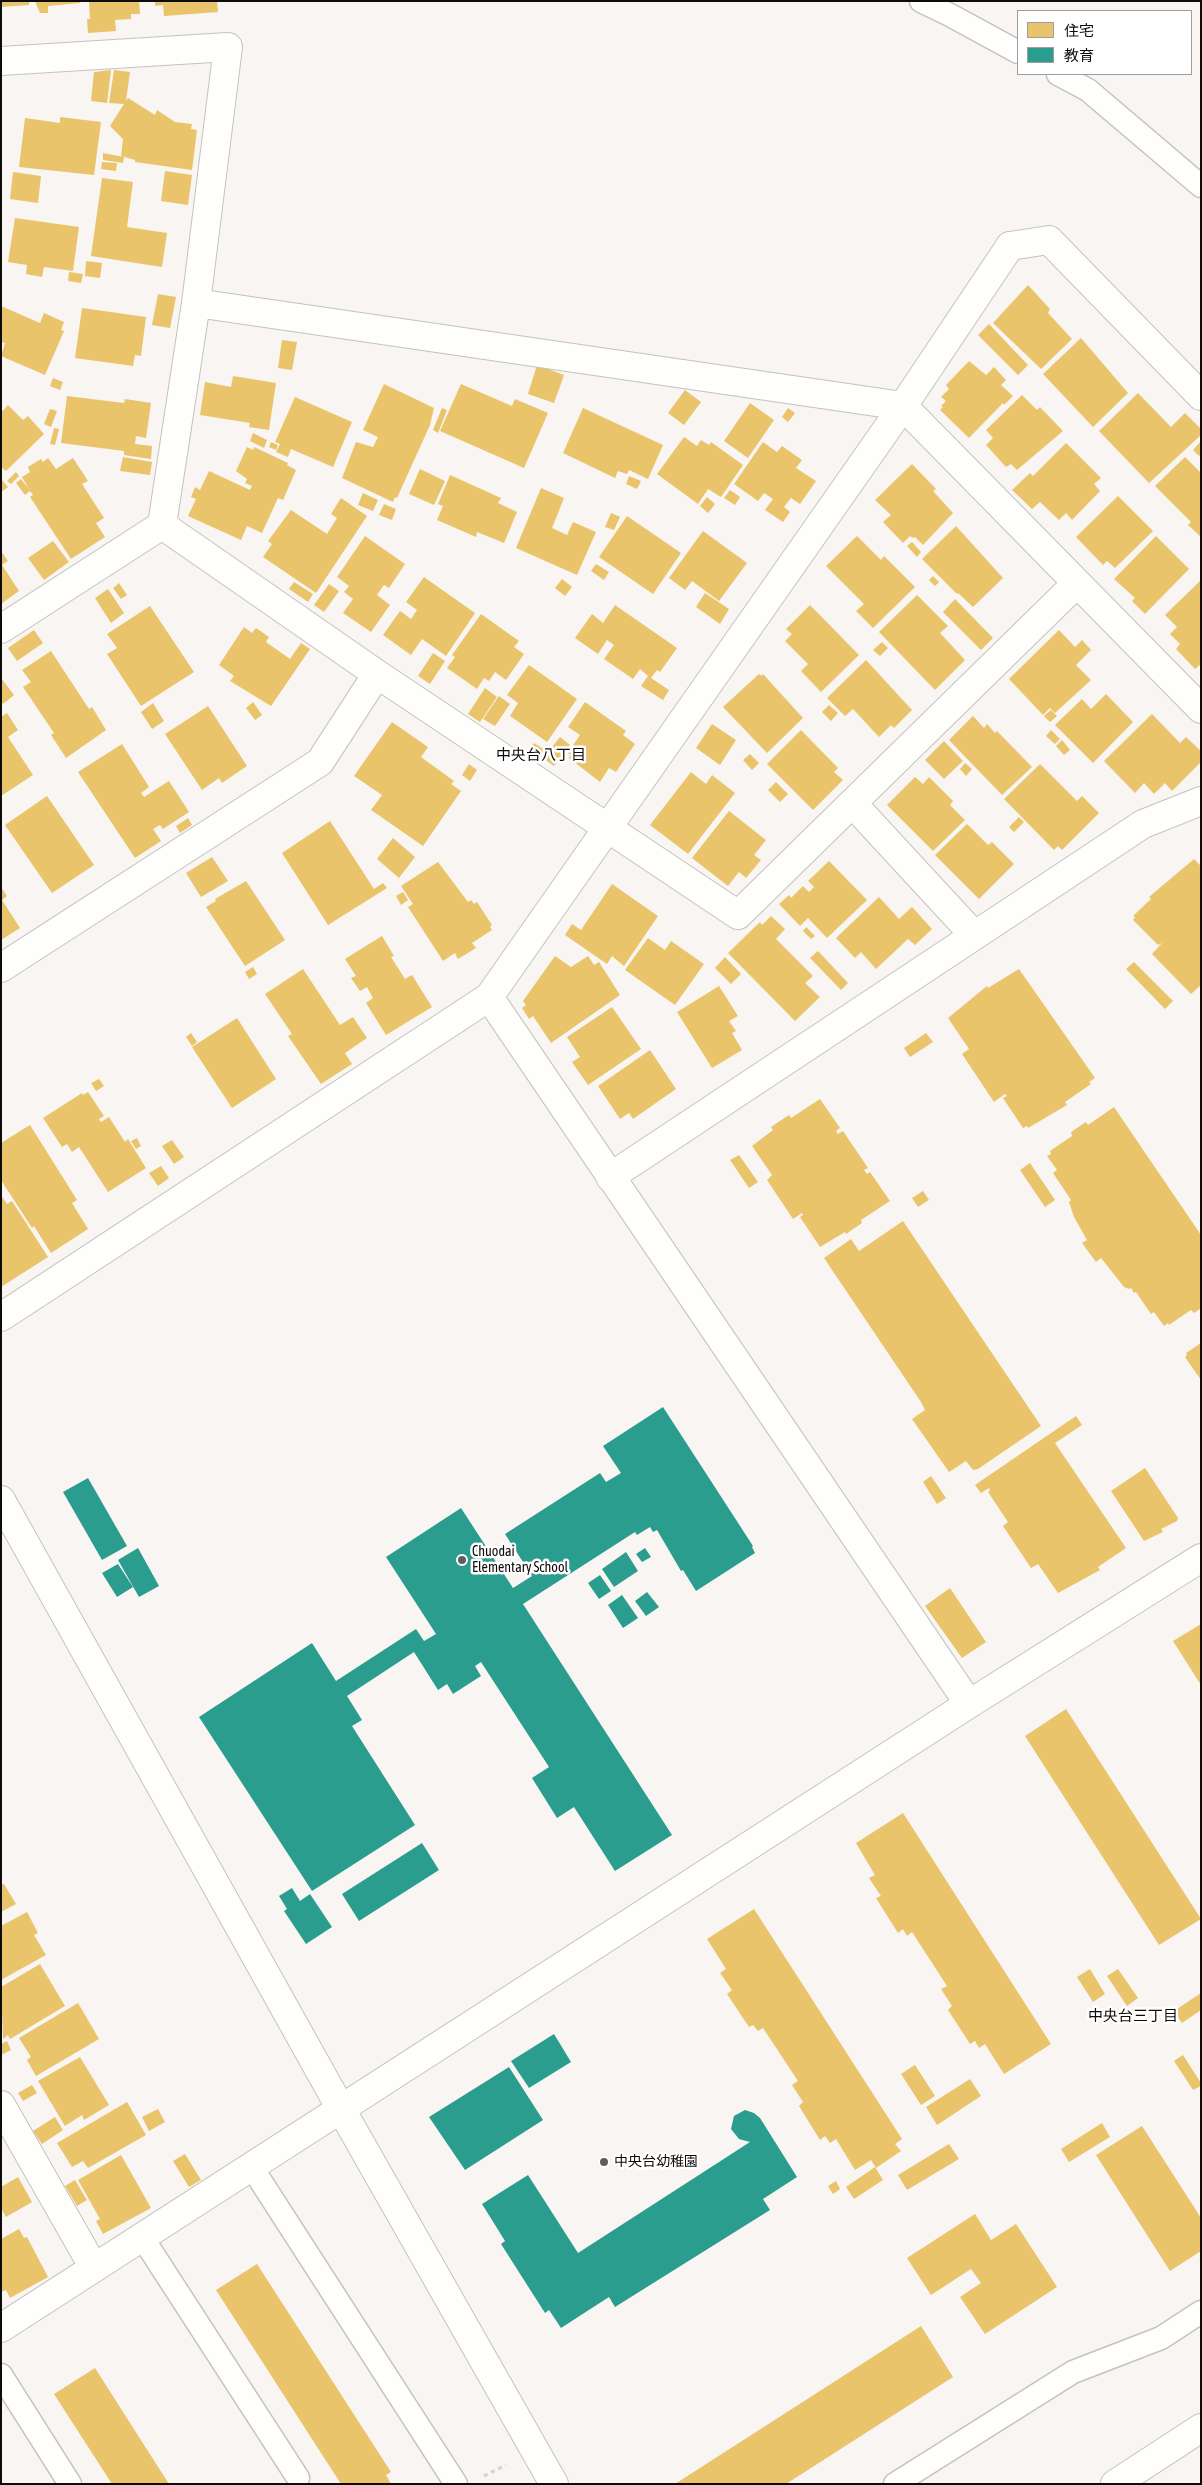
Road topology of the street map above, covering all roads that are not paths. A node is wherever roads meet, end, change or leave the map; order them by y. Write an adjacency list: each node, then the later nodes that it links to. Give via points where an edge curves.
1 (921, 1): 2 (lane)
2 (1017, 51)
3 (2, 66): 6 (street, via 228,47)
4 (1060, 75): 5 (lane, via 1088,90)
5 (1201, 186)
6 (196, 303): 8 (street); 9 (street)
7 (1201, 396): 8 (street, via 1049,240 1010,246)
8 (903, 406): 10 (street); 16 (street)
9 (162, 525): 11 (street); 12 (street)
10 (1077, 583): 13 (street); 15 (street)
11 (1, 629)
12 (377, 674): 16 (street); 18 (street, via 320,762)
13 (1201, 709)
14 (1201, 801): 17 (street, via 1143,824)
15 (853, 804): 16 (street, via 738,915); 17 (street)
16 (608, 829): 19 (street)
17 (974, 935): 20 (street)
18 (1, 968)
19 (489, 998): 20 (street); 21 (street)
20 (610, 1177): 24 (street)
21 (1, 1317)
22 (1, 1500): 26 (street)
23 (1201, 1558): 24 (street)
24 (969, 1704): 26 (street)
25 (1, 2105): 29 (street)
26 (341, 2109): 27 (street); 37 (street)
27 (251, 2166): 28 (street); 36 (lane)
28 (142, 2237): 29 (street); 34 (lane)
29 (94, 2268): 31 (street)
30 (1201, 2312): 38 (lane, via 1161,2338 1073,2372)
31 (1, 2328)
32 (1, 2376): 35 (lane)
33 (1201, 2428): 39 (street)
34 (298, 2478)
35 (70, 2484)
36 (456, 2484)
37 (554, 2484)
38 (895, 2484)
39 (1115, 2484)

